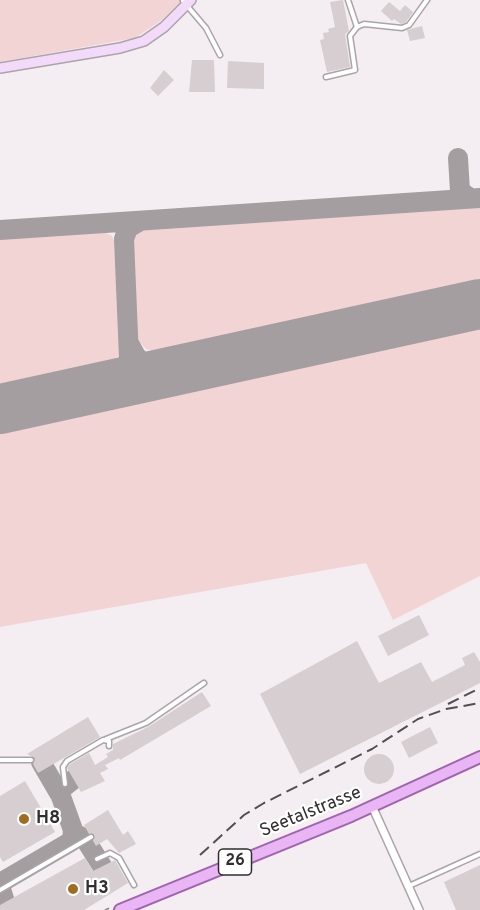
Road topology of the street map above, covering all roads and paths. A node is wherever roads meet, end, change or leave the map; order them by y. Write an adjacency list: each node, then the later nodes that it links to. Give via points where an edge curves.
1 (348, 0): 4 (lane)
2 (427, 0): 4 (lane, via 416,19 402,28 364,24)
3 (187, 2): 5 (lane); 6 (main road, via 164,27 144,41)
4 (357, 27): 7 (lane, via 351,36 355,70)
5 (220, 55)
6 (0, 68)
7 (326, 77)
8 (204, 683): 9 (lane, via 188,698 146,723)
9 (106, 739): 10 (lane); 14 (lane, via 63,764)
10 (109, 746)
11 (480, 757): 15 (main road, Seetalstrasse / 26)
12 (0, 760): 13 (lane)
13 (31, 760)
14 (65, 784)
15 (372, 806): 20 (street); 22 (main road, Seetalstrasse / 26)
16 (91, 837): 21 (lane)
17 (480, 855): 20 (lane)
18 (97, 859): 19 (lane, via 110,853 119,858)
19 (134, 885)
20 (409, 886): 23 (street)
21 (0, 890)
22 (120, 910)
23 (419, 910)

